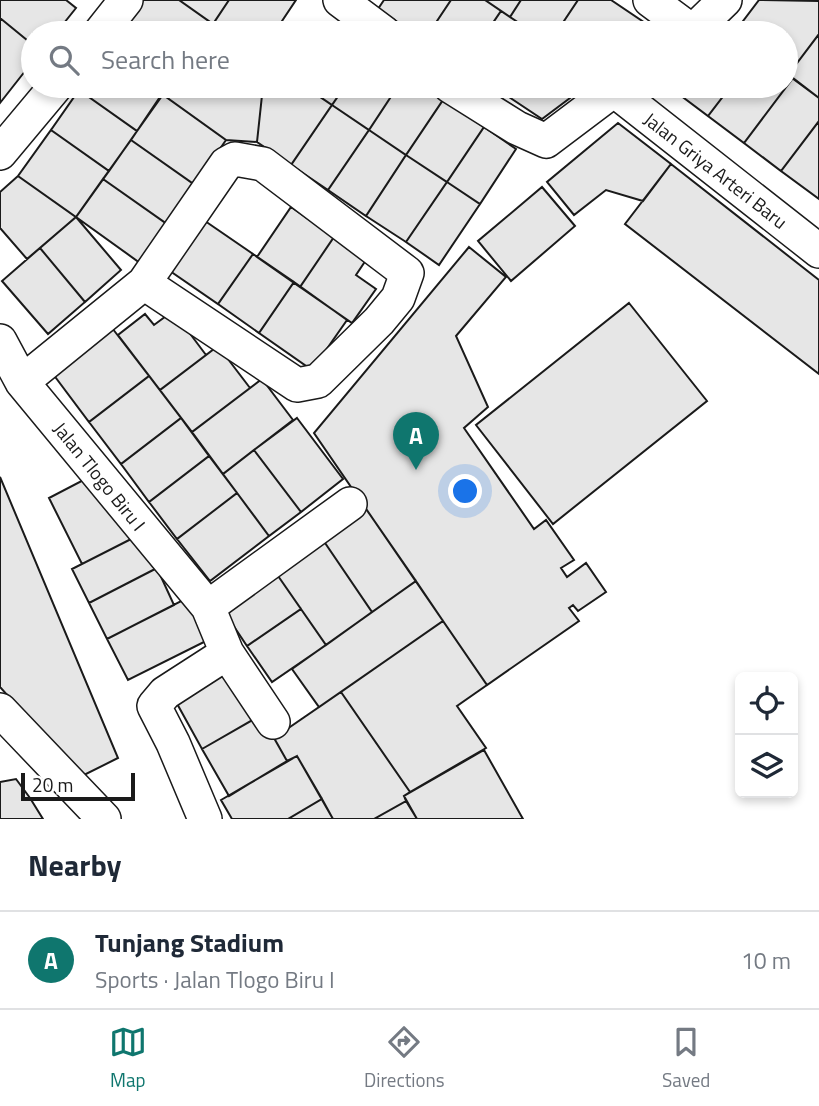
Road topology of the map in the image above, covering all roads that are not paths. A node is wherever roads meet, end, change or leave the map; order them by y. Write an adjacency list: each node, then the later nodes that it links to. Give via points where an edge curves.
1 (126, 0): 5 (street)
2 (650, 0): 7 (street)
3 (725, 0): 8 (street)
4 (354, 4): 6 (street)
5 (109, 21)
6 (372, 21)
7 (678, 21)
8 (703, 21)
9 (46, 98): 13 (street)
10 (469, 98): 11 (street, Jalan Griya Arteri Baru, via 546,141)
11 (603, 98)
12 (628, 98): 14 (street, Jalan Griya Arteri Baru)
13 (0, 153)
14 (819, 251)
15 (144, 283): 15 (street, via 226,164 235,159 263,164 407,273 398,298 379,321 318,381 297,385); 17 (street)
16 (0, 341): 17 (street, Jalan Tlogo Biru I)
17 (22, 382): 19 (street, Jalan Tlogo Biru I)
18 (350, 504): 19 (street)
19 (208, 607): 20 (street, Jalan Tlogo Biru I)
20 (227, 653): 22 (street, Jalan Tlogo Biru I); 24 (street, via 154,706)
21 (0, 710): 23 (street)
22 (273, 722)
23 (104, 819)
24 (205, 819)

